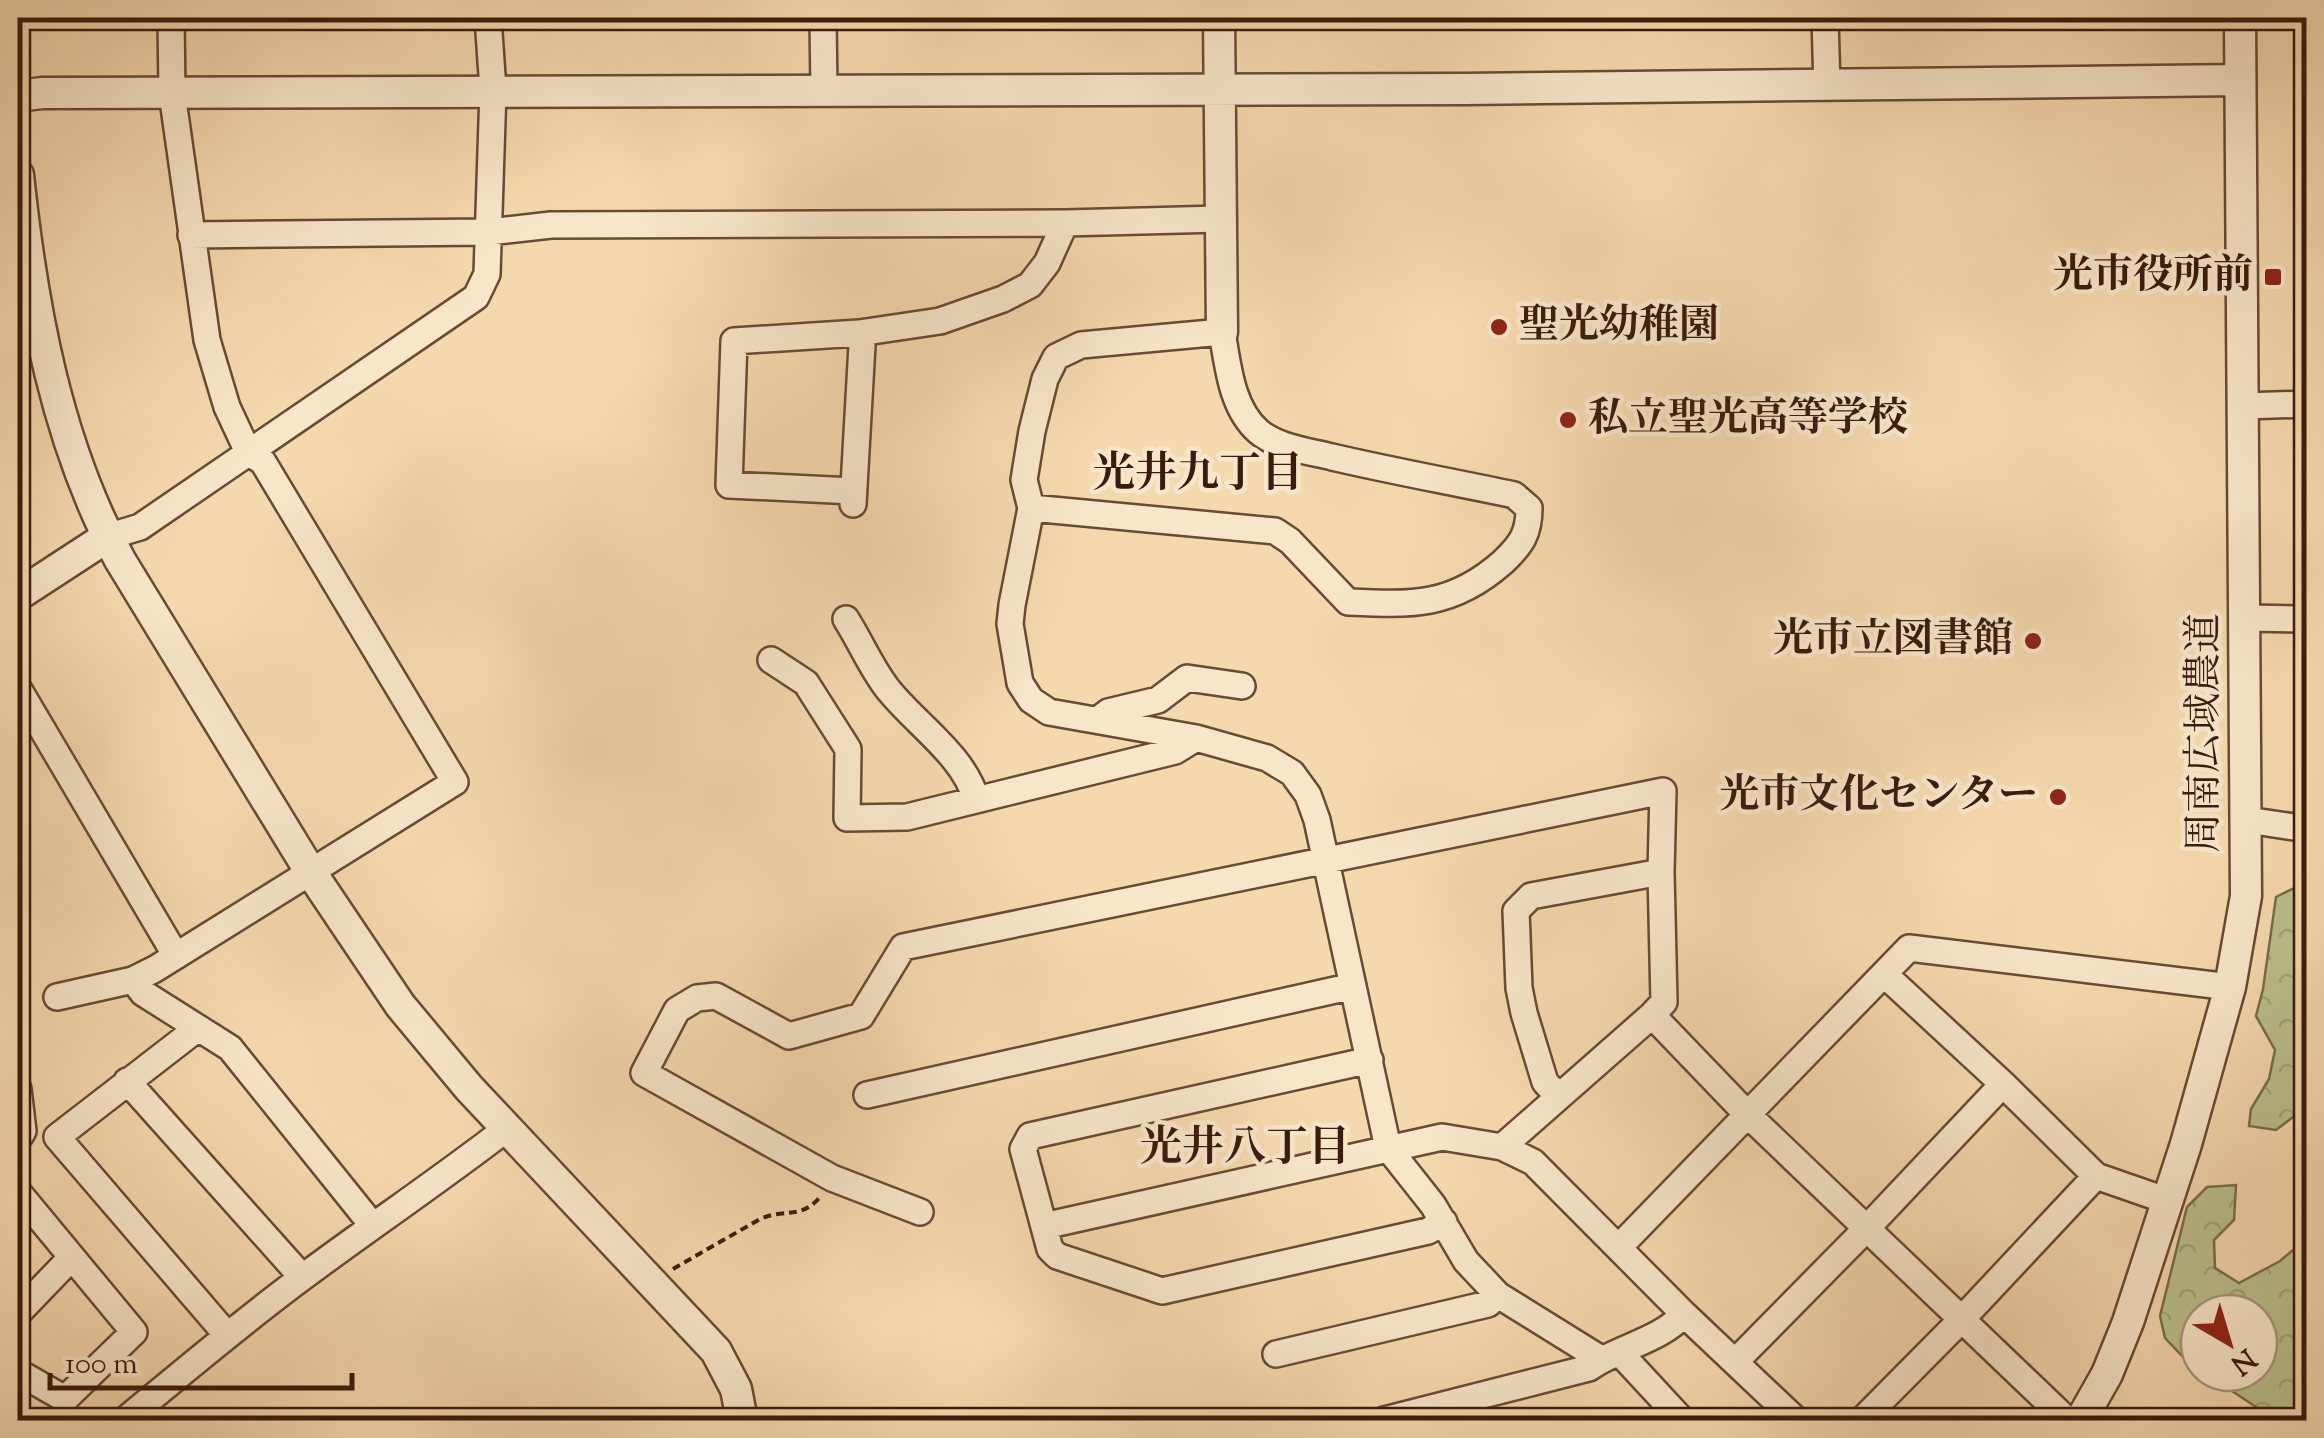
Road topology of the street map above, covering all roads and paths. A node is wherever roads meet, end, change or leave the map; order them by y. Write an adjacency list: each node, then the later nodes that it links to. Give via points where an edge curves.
1 (172, 18): 12 (street)
2 (488, 18): 10 (street)
3 (823, 18): 11 (street)
4 (1220, 18): 9 (street)
5 (1825, 18): 8 (street)
6 (2240, 18): 7 (street, 周南広域農道)
7 (2240, 80): 8 (street); 22 (street, 周南広域農道)
8 (1827, 86): 9 (street)
9 (1220, 89): 11 (street); 15 (street)
10 (494, 90): 11 (street); 12 (street); 17 (street)
11 (824, 90)
12 (172, 93): 13 (street); 18 (street)
13 (18, 96)
14 (18, 175): 25 (street, via 56,398)
15 (1220, 219): 16 (street); 20 (street)
16 (1065, 223): 17 (street, via 551,225); 19 (street, via 1030,285 940,321)
17 (489, 232): 18 (street); 23 (street, via 488,274 476,297)
18 (191, 235): 23 (street, via 207,340)
19 (859, 332): 19 (street, via 734,341 729,485 853,498)
20 (1222, 332): 24 (street, via 1081,345 1056,357 1029,447 1024,480); 24 (street, via 1232,385 1258,431 1283,445 1514,495 1529,508 1529,530 1514,552 1456,594 1404,604 1348,602 1276,531)
21 (2306, 404): 22 (street)
22 (2244, 406): 28 (street, 周南広域農道)
23 (248, 452): 25 (street, via 140,527); 39 (street, via 263,462 454,782)
24 (1031, 508): 33 (street, via 1010,624 1020,683 1049,712)
25 (108, 537): 26 (street); 39 (street)
26 (18, 595)
27 (846, 618): 35 (street, via 888,688 972,784)
28 (2246, 618): 29 (street); 36 (street, 周南広域農道)
29 (2306, 618)
30 (771, 660): 35 (street, via 806,683 848,749 847,818 907,816)
31 (1242, 686): 33 (street, via 1187,678 1158,700)
32 (18, 688): 41 (street)
33 (1100, 720): 34 (street)
34 (1196, 738): 35 (street, via 1175,750); 38 (street, via 1267,758 1292,773 1308,795)
35 (976, 799)
36 (2246, 820): 37 (street); 45 (street, 周南広域農道, via 2246,896)
37 (2306, 833)
38 (1326, 859): 40 (street, via 1663,792); 44 (street); 61 (street, via 903,947 860,1016 789,1036 716,996 677,1010 644,1073)
39 (310, 871): 41 (street); 56 (street, via 400,1006)
40 (1661, 872): 47 (street, via 1664,1002); 54 (street, via 1531,896 1516,911 1524,1013 1546,1082)
41 (176, 956): 43 (street)
42 (1884, 974): 45 (street, via 1909,948); 51 (street); 55 (street)
43 (133, 980): 46 (street); 48 (street)
44 (1353, 986): 49 (street); 53 (street)
45 (2230, 987): 63 (street, 周南広域農道)
46 (57, 997)
47 (1652, 1016): 54 (street); 55 (street)
48 (198, 1028): 50 (street); 66 (street, via 230,1048)
49 (1370, 1060): 59 (street); 67 (street, via 1030,1136 1023,1149)
50 (128, 1082): 71 (street); 77 (street, via 57,1137)
51 (2003, 1084): 60 (street); 68 (street)
52 (18, 1089): 57 (street)
53 (867, 1095)
54 (1558, 1096): 58 (street)
55 (1747, 1114): 68 (street); 69 (street)
56 (506, 1129): 66 (street); 72 (street)
57 (18, 1139)
58 (1502, 1147): 59 (street, via 1442,1137); 69 (street, via 1533,1162)
59 (1388, 1148): 65 (street); 67 (street)
60 (2096, 1176): 63 (street); 76 (street)
61 (832, 1178): 64 (street); 72 (path, via 812,1207 760,1218)
62 (18, 1192): 70 (street)
63 (2168, 1201): 89 (street, 周南広域農道, via 2128,1322)
64 (920, 1212)
65 (1444, 1222): 67 (street, via 1162,1292 1056,1256); 73 (street, via 1466,1261)
66 (373, 1226): 71 (street)
67 (1044, 1226)
68 (1868, 1227): 76 (street); 80 (street)
69 (1619, 1247): 75 (street)
70 (72, 1256): 74 (street); 81 (street, via 134,1332 65,1399)
71 (302, 1277): 77 (street)
72 (652, 1284): 83 (street, via 716,1351 736,1389)
73 (1498, 1295): 78 (street, via 1488,1304); 79 (street)
74 (18, 1313)
75 (1684, 1314): 79 (street); 80 (street)
76 (1961, 1320): 87 (street); 88 (street)
77 (227, 1335): 82 (street)
78 (1276, 1354)
79 (1610, 1356): 84 (street, via 1589,1368); 85 (street)
80 (1735, 1362): 86 (street)
81 (18, 1372)
82 (125, 1420)
83 (742, 1420)
84 (1384, 1420)
85 (1682, 1420)
86 (1796, 1420)
87 (1862, 1420)
88 (2068, 1420)
89 (2081, 1420)

